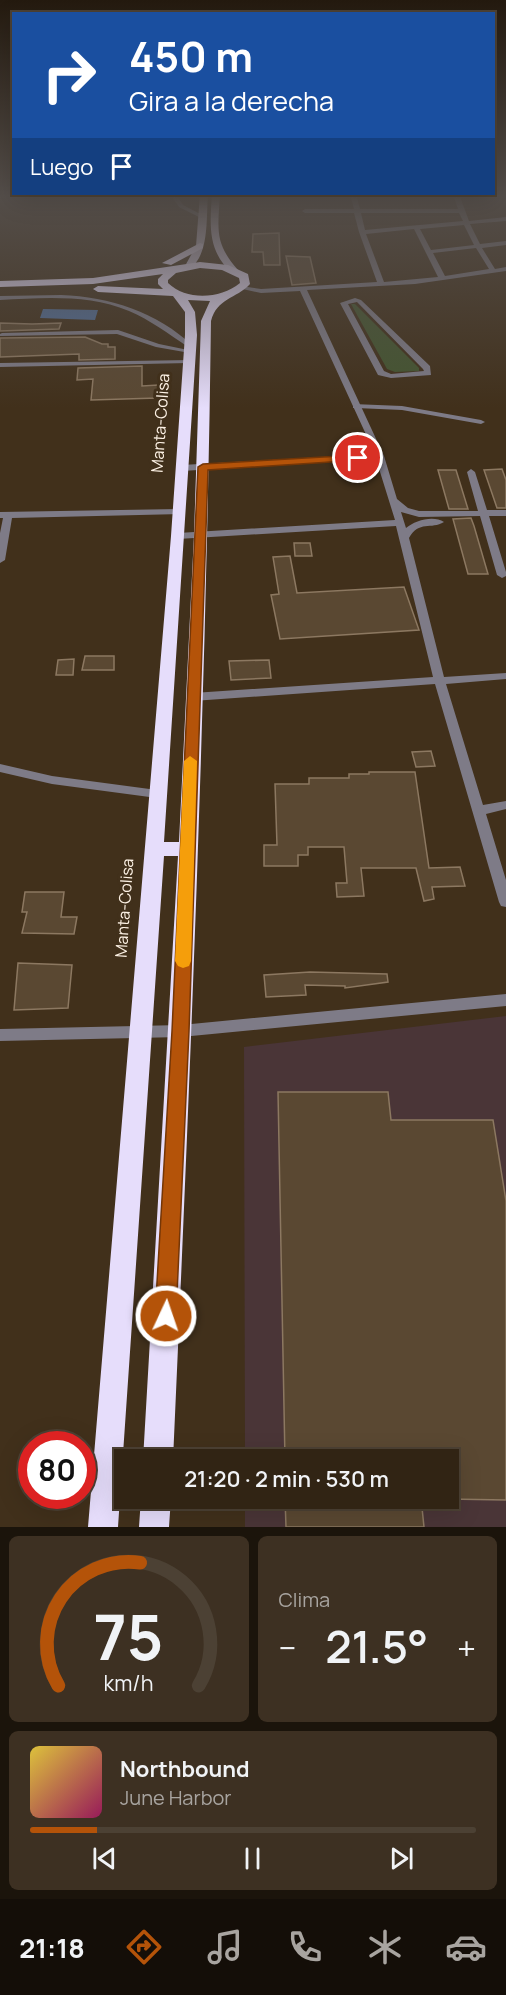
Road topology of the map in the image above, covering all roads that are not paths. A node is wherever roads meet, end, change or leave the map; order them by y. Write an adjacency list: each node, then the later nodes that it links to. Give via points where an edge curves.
1 (161, 265): 12 (highway)
2 (209, 265): 8 (highway)
3 (214, 265): 10 (highway)
4 (228, 265): 10 (main road)
5 (374, 265): 15 (street)
6 (436, 265): 13 (street)
7 (490, 265): 11 (street)
8 (185, 267): 12 (highway); 21 (highway, Manta-Colisa, via 163,279 163,284)
9 (506, 268): 11 (street)
10 (234, 270): 17 (highway, via 244,276)
11 (494, 271): 13 (street)
12 (134, 275): 14 (highway)
13 (443, 279): 15 (street)
14 (0, 284)
15 (381, 284): 16 (street)
16 (340, 287): 18 (street); 24 (street)
17 (241, 288): 18 (street); 22 (highway)
18 (303, 289): 29 (street)
19 (0, 290): 20 (highway)
20 (123, 290): 21 (highway); 25 (highway, via 173,307)
21 (177, 294): 22 (highway); 25 (highway, Manta-Colisa, via 188,305)
22 (229, 294): 32 (highway, via 213,303 206,321)
23 (0, 298): 27 (lane, via 68,297 122,306 147,318)
24 (351, 300): 24 (street, via 344,303 381,373 428,373 359,301)
25 (190, 321): 27 (highway, Manta-Colisa)
26 (2, 335): 27 (lane, via 118,332)
27 (190, 353): 28 (lane); 33 (highway, Manta-Colisa)
28 (0, 365)
29 (356, 406): 30 (lane, via 402,408); 31 (street)
30 (481, 422)
31 (380, 456): 32 (street); 35 (street)
32 (203, 467): 33 (street); 43 (highway)
33 (182, 468): 36 (highway, Manta-Colisa)
34 (471, 471): 40 (street)
35 (393, 500): 39 (street, via 414,513); 42 (street)
36 (179, 512): 38 (street); 44 (highway, Manta-Colisa)
37 (506, 513): 40 (street)
38 (4, 515): 46 (street)
39 (435, 518): 40 (street); 45 (street, via 411,527)
40 (484, 518): 41 (street); 47 (street)
41 (506, 521)
42 (400, 523): 43 (street); 45 (street)
43 (201, 535): 44 (street); 50 (highway)
44 (178, 536): 52 (highway, Manta-Colisa)
45 (404, 538): 49 (street)
46 (0, 560)
47 (501, 575)
48 (506, 675): 49 (street)
49 (440, 682): 50 (street); 54 (street)
50 (193, 698): 56 (highway)
51 (0, 768): 52 (street, via 52,780)
52 (157, 794): 55 (highway, Manta-Colisa)
53 (506, 805): 54 (street)
54 (478, 810): 57 (street)
55 (153, 849): 56 (highway); 60 (highway, Manta-Colisa)
56 (187, 849): 59 (highway)
57 (506, 902)
58 (506, 1000): 59 (street)
59 (181, 1031): 60 (street); 62 (highway)
60 (140, 1032): 61 (street); 64 (highway, Manta-Colisa)
61 (0, 1035)
62 (159, 1449)
63 (155, 1509): 65 (highway)
64 (104, 1527)
65 (154, 1527)

